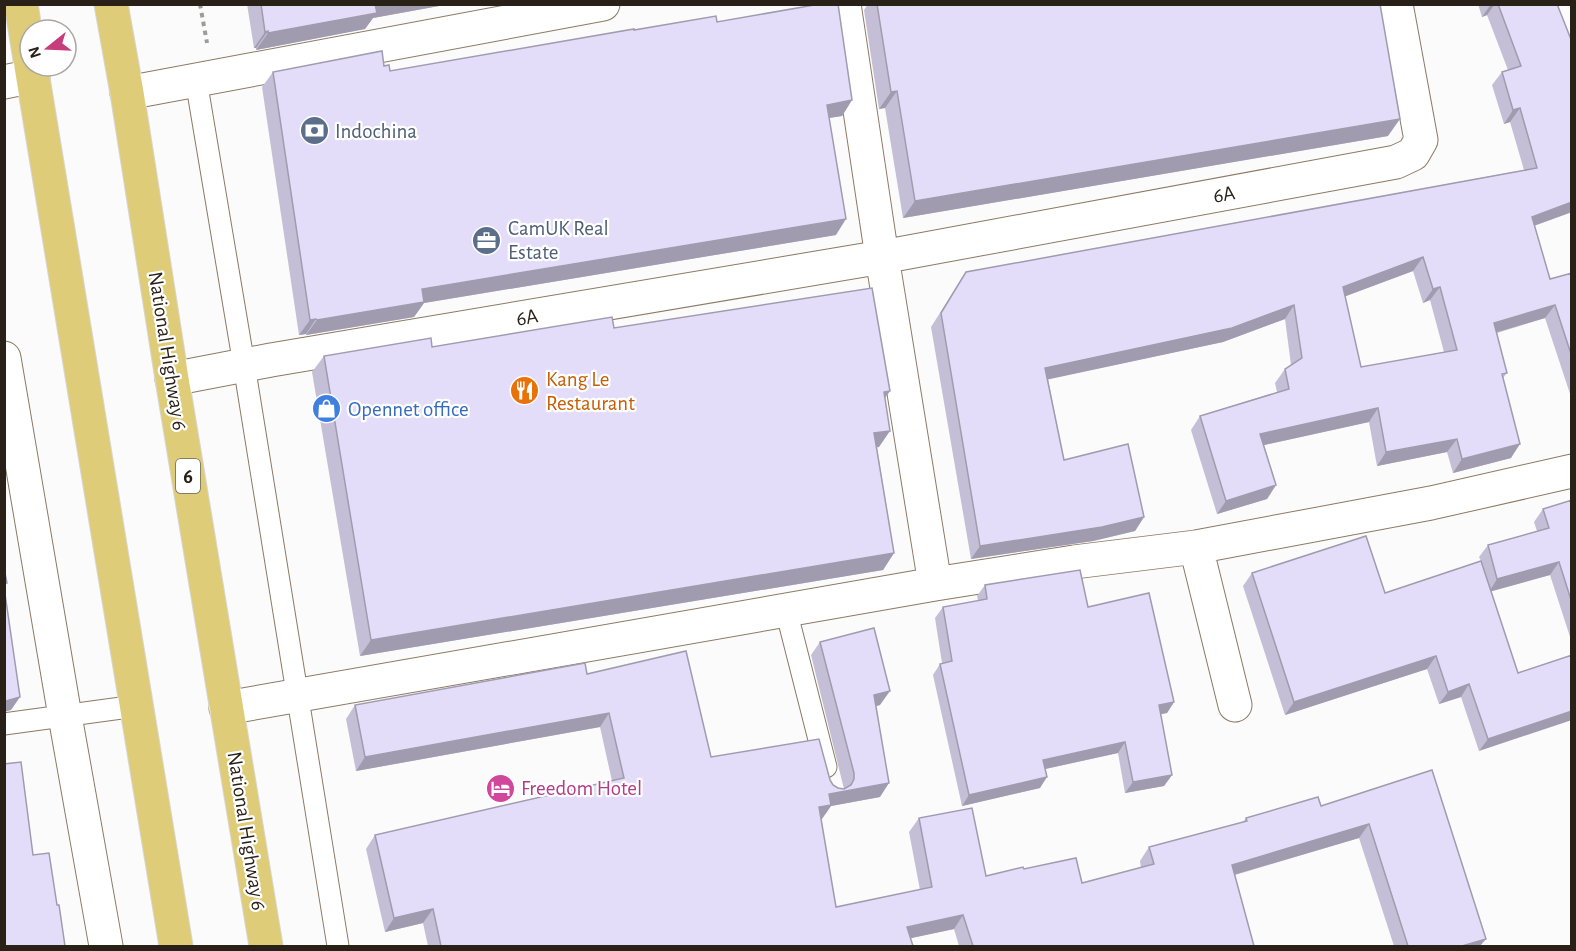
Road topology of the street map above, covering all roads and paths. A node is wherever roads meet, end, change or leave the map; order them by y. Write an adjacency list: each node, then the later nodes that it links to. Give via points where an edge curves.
1 (111, 4): 7 (main road, National Highway 6 / 6)
2 (603, 4): 6 (street)
3 (844, 4): 8 (street)
4 (1396, 4): 8 (street, 6A, via 1421,140 1413,154 1396,162)
5 (25, 78): 18 (main road)
6 (196, 80): 7 (street); 10 (lane)
7 (127, 93): 11 (main road, National Highway 6 / 6)
8 (882, 256): 10 (street, 6A); 14 (street)
9 (4, 358): 20 (street)
10 (244, 365): 11 (street, 6A); 16 (lane)
11 (172, 379): 19 (main road, National Highway 6 / 6)
12 (1572, 471): 13 (street, via 1431,503)
13 (1196, 547): 14 (street); 17 (street)
14 (935, 584): 15 (street)
15 (786, 610): 16 (street); 22 (lane)
16 (297, 696): 19 (street); 26 (lane)
17 (1235, 705)
18 (136, 706): 20 (lane); 24 (main road)
19 (226, 708): 25 (main road, National Highway 6 / 6)
20 (65, 716): 21 (lane); 23 (street)
21 (4, 724)
22 (832, 790)
23 (106, 946)
24 (176, 946)
25 (266, 946)
26 (338, 946)

